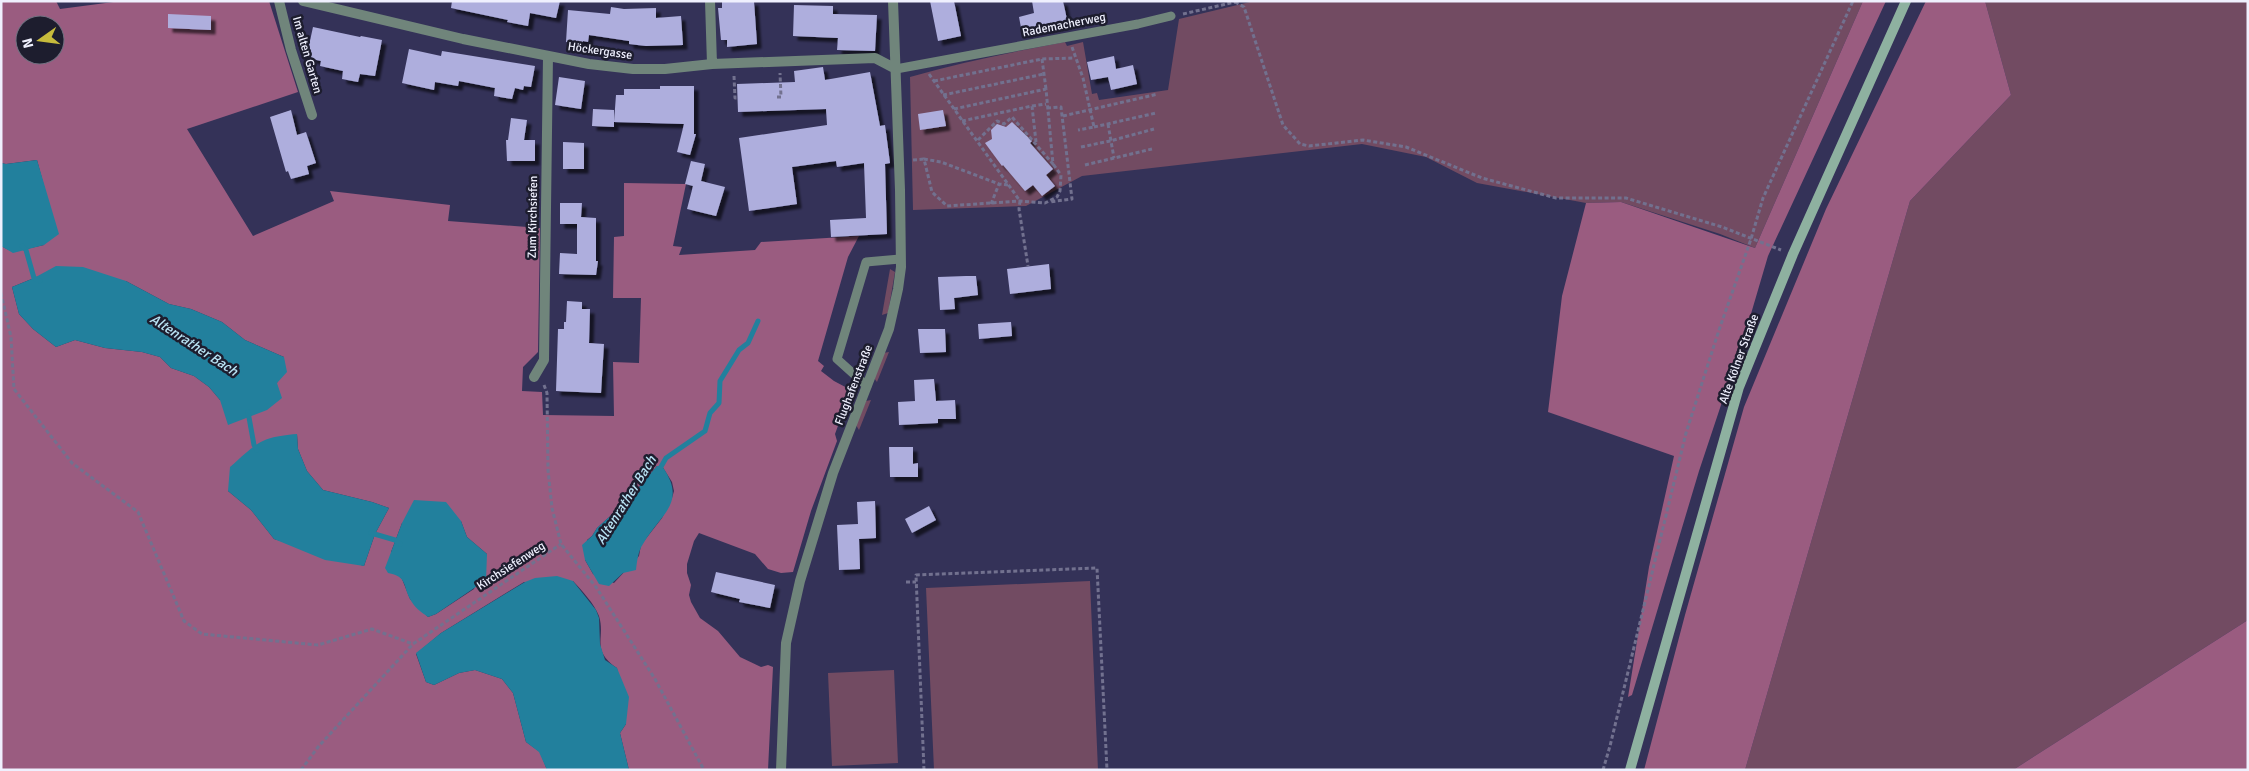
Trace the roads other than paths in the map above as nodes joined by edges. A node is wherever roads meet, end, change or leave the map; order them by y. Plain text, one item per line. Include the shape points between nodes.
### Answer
1 (279, 1) edge
2 (303, 1) edge
3 (710, 1) edge
4 (893, 1) edge
5 (1906, 1) edge
6 (1171, 16) road end
7 (548, 56) junction
8 (712, 64) junction
9 (896, 69) junction
10 (312, 115) dead end
11 (900, 259) junction
12 (534, 377) road end
13 (867, 386) junction
14 (781, 770) edge
15 (1630, 770) edge

1 - 10 street, Im alten Garten via 290,50
2 - 7 street, Höckergasse
3 - 8 street
4 - 9 street, Flughafenstraße
5 - 15 main road, Alte Kölner Straße via 1793,254 1739,387
6 - 9 lane, Rademacherweg
7 - 8 street, Höckergasse via 633,69
7 - 12 street, Zum Kirchsiefen via 544,360
8 - 9 street, Höckergasse via 875,58
9 - 11 street, Flughafenstraße
11 - 13 street, Flughafenstraße via 898,289 890,322
11 - 13 lane via 866,262 837,359
13 - 14 street, Flughafenstraße via 833,473 800,581 786,643

